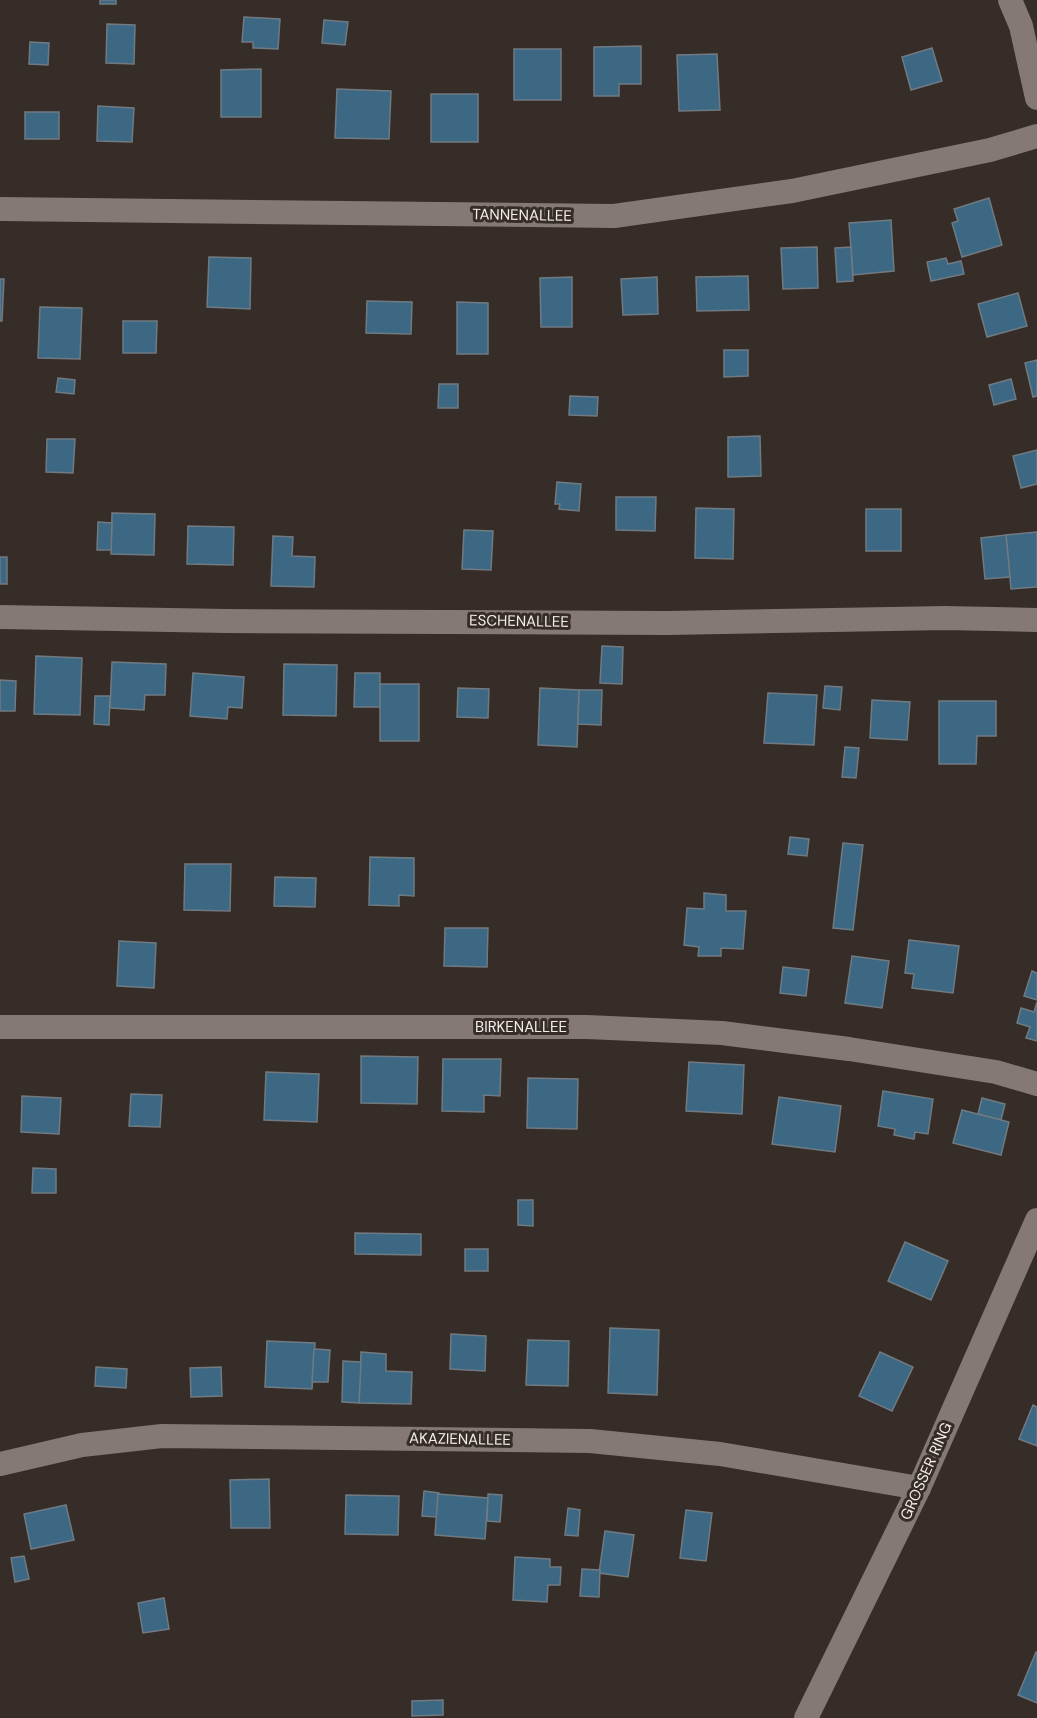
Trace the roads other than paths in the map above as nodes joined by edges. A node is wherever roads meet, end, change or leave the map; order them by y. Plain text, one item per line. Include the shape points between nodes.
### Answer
1 (1010, 0) edge
2 (1037, 98) edge
3 (1037, 136) edge
4 (0, 209) edge
5 (0, 617) edge
6 (1037, 620) edge
7 (0, 1027) edge
8 (1037, 1084) edge
9 (1037, 1221) edge
10 (0, 1464) edge
11 (919, 1488) junction
12 (806, 1718) edge

1 - 2 street via 1021,26
3 - 4 street, TANNENALLEE via 990,150 792,191 614,216
5 - 6 street, ESCHENALLEE via 668,623
7 - 8 street, BIRKENALLEE via 575,1027 722,1034 996,1072
9 - 11 street, GROSSER RING
10 - 11 street, AKAZIENALLEE via 82,1445 162,1436 590,1441 720,1454
11 - 12 street, GROSSER RING

